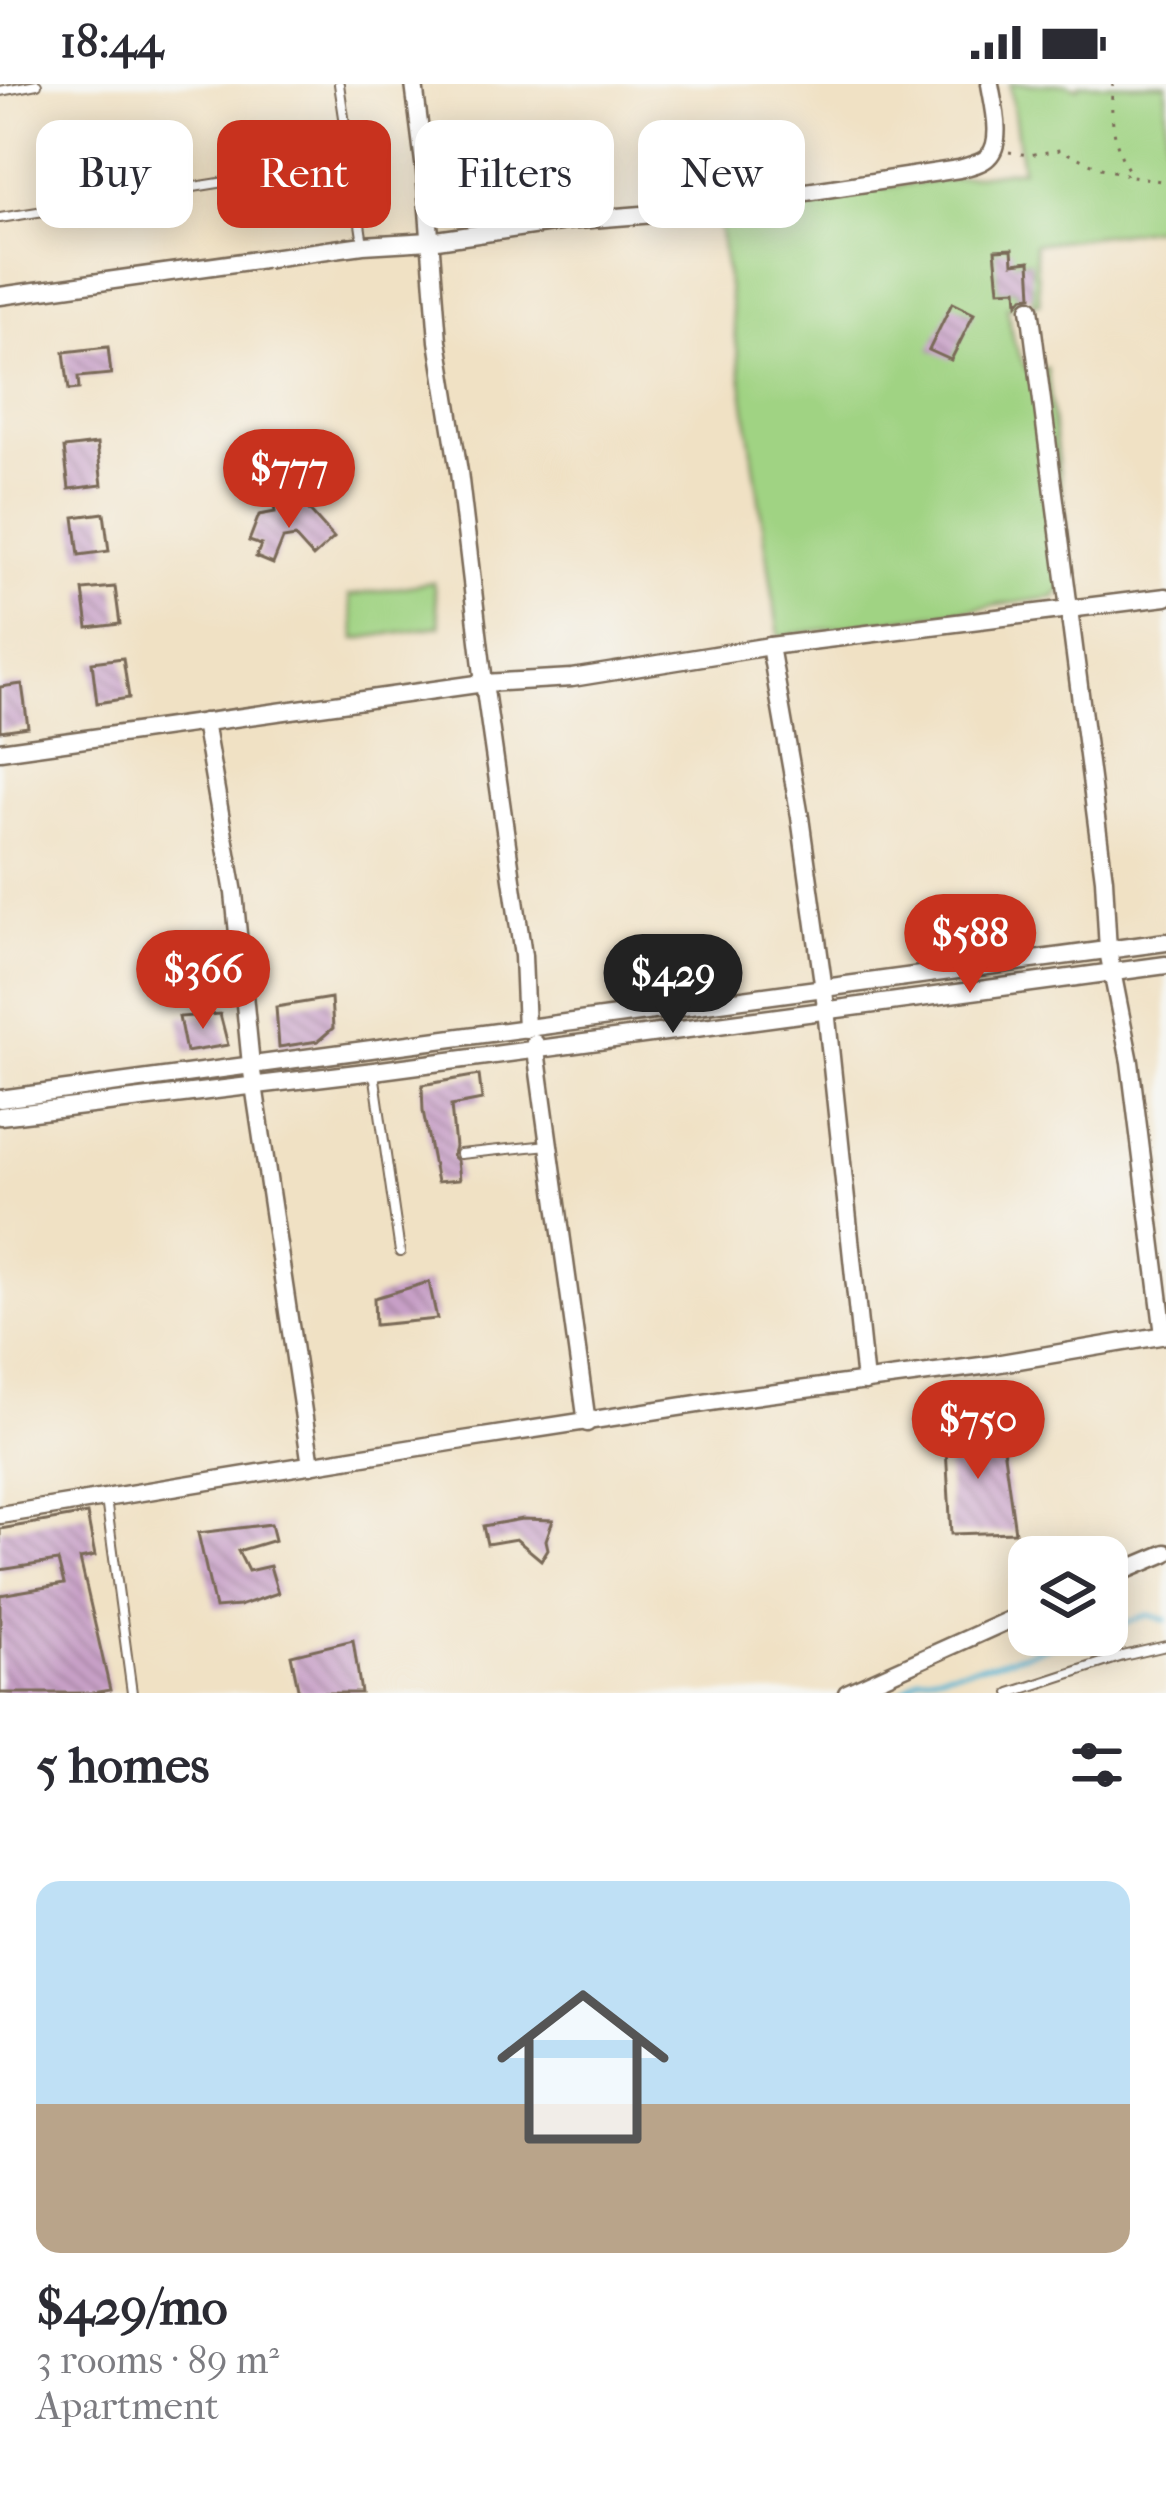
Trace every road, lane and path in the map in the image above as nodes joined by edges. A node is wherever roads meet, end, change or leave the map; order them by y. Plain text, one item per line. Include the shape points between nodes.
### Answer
1 (37, 84) edge
2 (339, 84) edge
3 (414, 84) edge
4 (990, 84) edge
5 (1113, 84) edge
6 (0, 92) edge
7 (344, 120) edge
8 (994, 149) junction
9 (1133, 176) junction
10 (1166, 182) edge
11 (217, 183) edge
12 (0, 218) edge
13 (360, 228) edge
14 (430, 242) junction
15 (363, 245) junction
16 (0, 296) edge
17 (1030, 308) dead end
18 (1166, 597) edge
19 (1068, 610) junction
20 (770, 646) junction
21 (484, 682) junction
22 (204, 722) junction
23 (0, 751) edge
24 (1166, 942) edge
25 (1108, 951) junction
26 (1166, 965) edge
27 (1112, 972) junction
28 (824, 990) junction
29 (827, 1012) junction
30 (530, 1029) junction
31 (536, 1050) junction
32 (251, 1065) junction
33 (374, 1071) junction
34 (255, 1085) junction
35 (0, 1099) edge
36 (0, 1116) edge
37 (548, 1145) junction
38 (460, 1154) dead end
39 (400, 1252) dead end
40 (1165, 1335) edge
41 (865, 1382) junction
42 (587, 1423) junction
43 (310, 1465) junction
44 (106, 1499) junction
45 (0, 1515) edge
46 (1166, 1553) edge
47 (1128, 1569) edge
48 (1008, 1620) edge
49 (1166, 1646) edge
50 (132, 1693) edge
51 (847, 1693) edge
52 (1010, 1693) edge

1 - 6 lane
2 - 7 lane
3 - 14 street
4 - 8 street
5 - 9 path via 1119,149
8 - 9 path via 1060,150
8 - 14 street via 958,169
9 - 10 path
11 - 12 lane
13 - 15 lane
14 - 15 street
14 - 21 street
15 - 16 street
17 - 19 street
18 - 19 street
19 - 20 street
19 - 25 street
20 - 21 street via 572,678
20 - 28 street
21 - 22 street
21 - 30 street
22 - 23 street
22 - 32 street via 234,893
24 - 25 street
25 - 27 street
25 - 28 street
26 - 27 street
27 - 29 street
27 - 40 street
28 - 29 street
28 - 30 street
29 - 31 street
29 - 41 street
30 - 31 street
30 - 32 street
31 - 33 street
31 - 37 street
32 - 34 street
32 - 35 street
33 - 34 street
33 - 39 lane
34 - 36 street
34 - 43 street
37 - 38 lane
37 - 42 street
40 - 41 street
41 - 42 street
42 - 43 street
43 - 44 street
44 - 45 street
44 - 50 lane
46 - 47 street
48 - 51 street
49 - 52 lane

